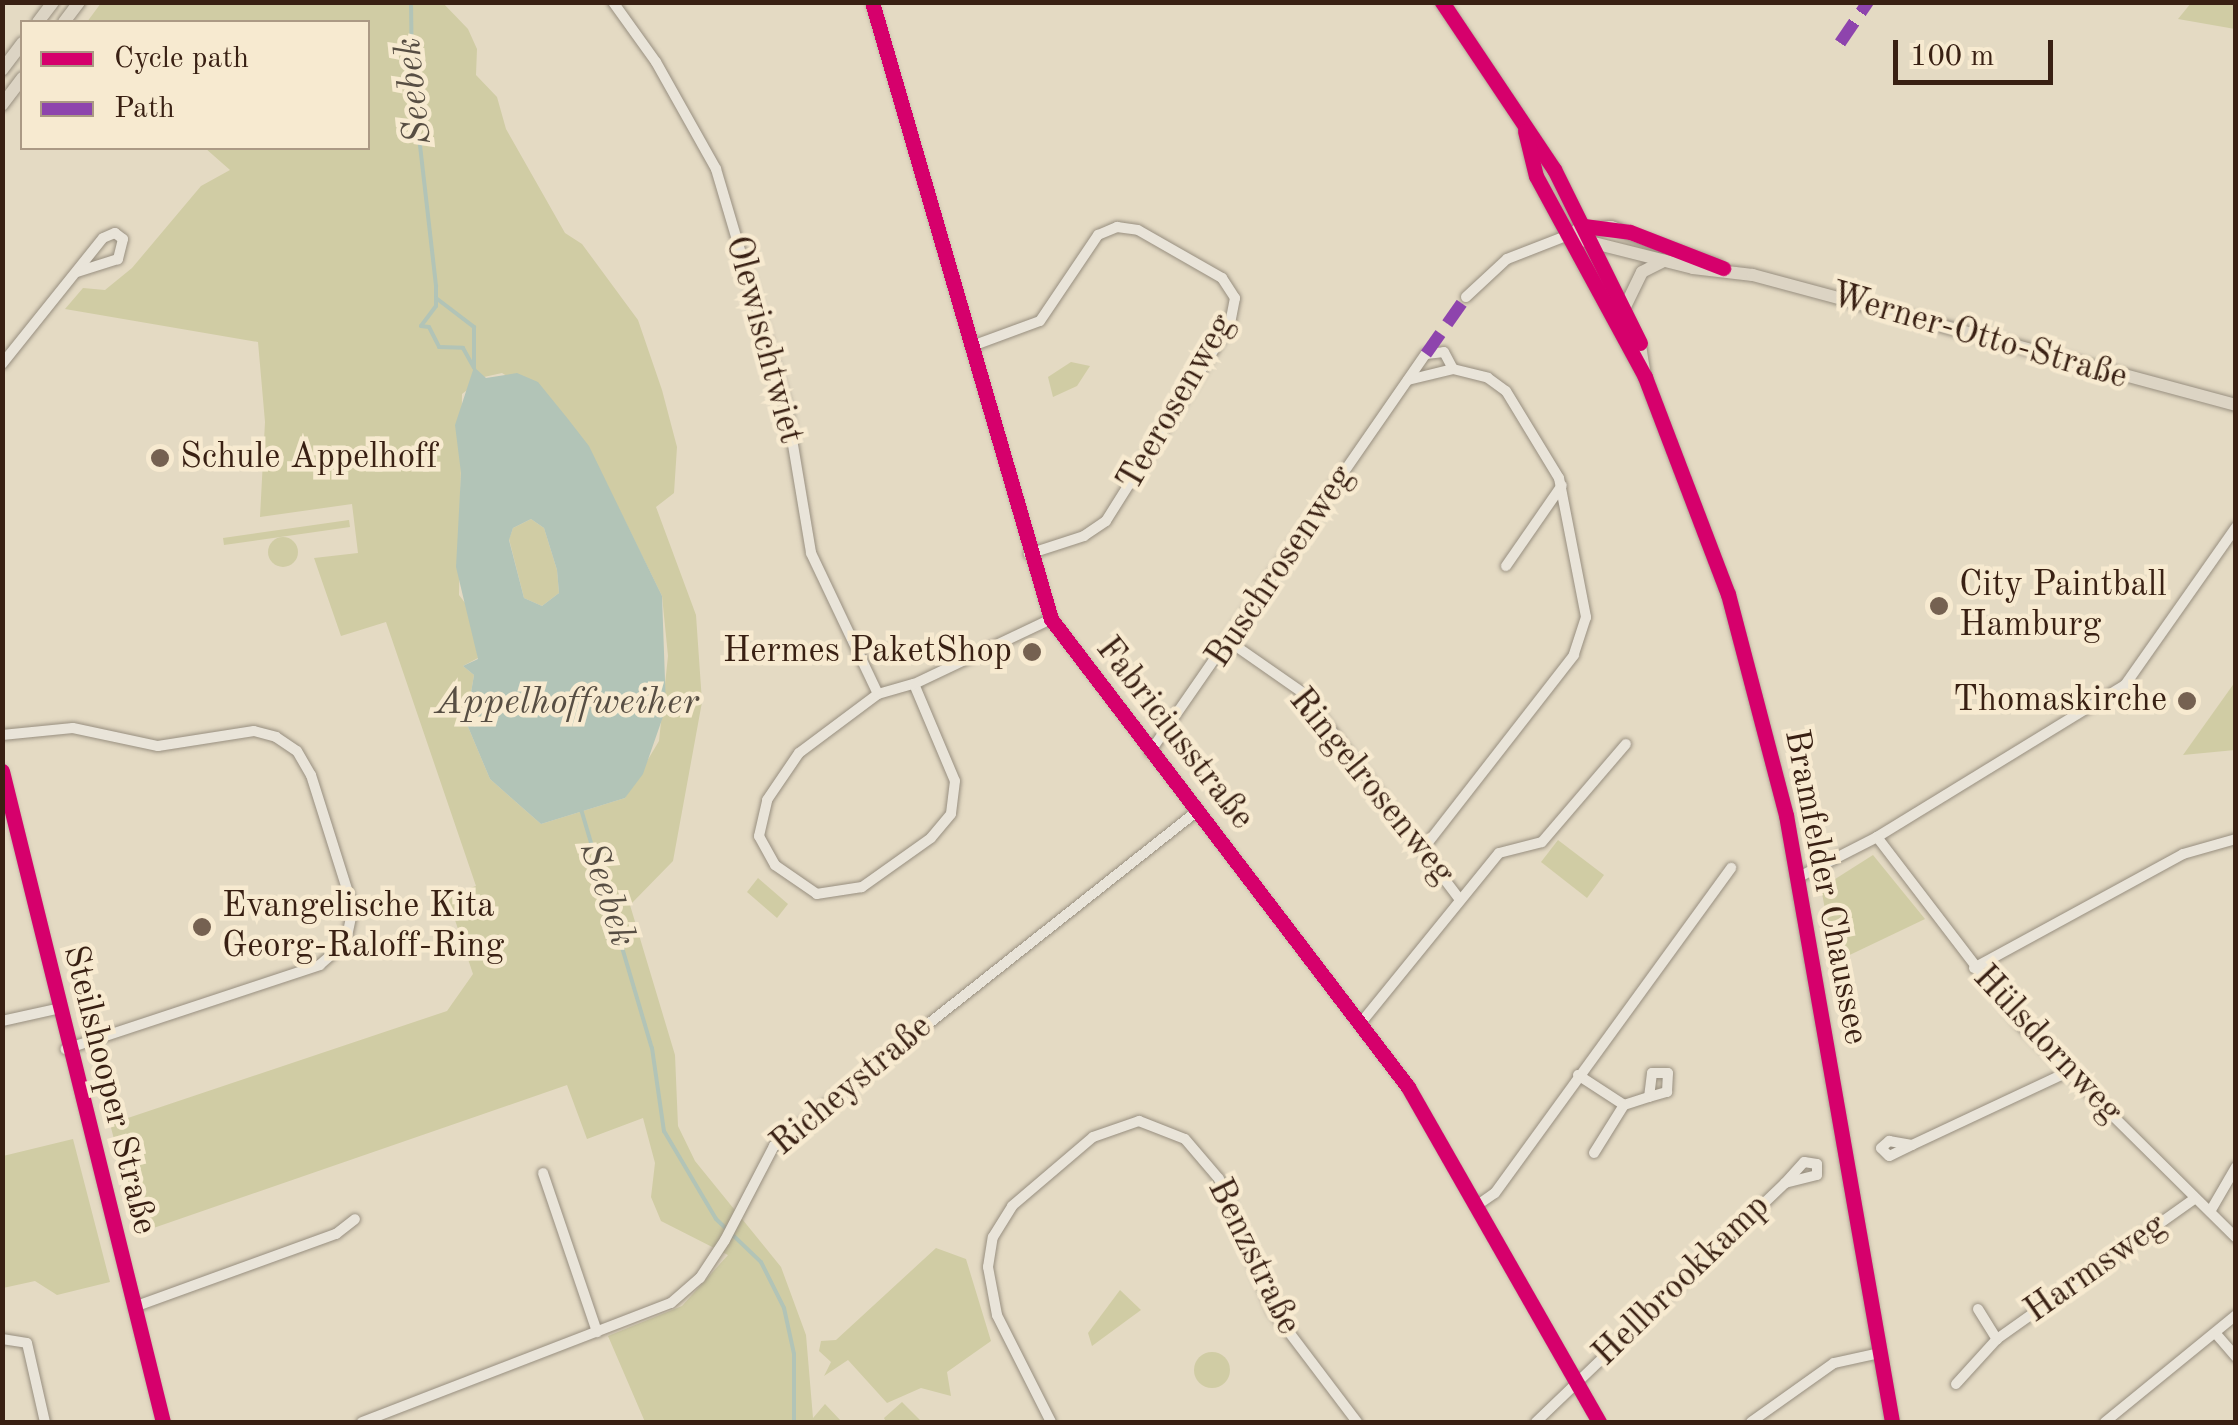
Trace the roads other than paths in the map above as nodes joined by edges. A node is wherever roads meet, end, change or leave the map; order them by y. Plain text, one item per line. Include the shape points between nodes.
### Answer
1 (613, 2) edge
2 (872, 2) edge
3 (1442, 2) edge
4 (20, 46) edge
5 (2, 70) edge
6 (20, 81) edge
7 (2, 105) edge
8 (1525, 131) junction
9 (1584, 226) junction
10 (1566, 236) junction
11 (1593, 244) junction
12 (1665, 261) junction
13 (1723, 268) junction
14 (76, 272) junction
15 (1466, 297) dead end
16 (1624, 309) junction
17 (972, 346) junction
18 (2, 364) edge
19 (1454, 369) junction
20 (1645, 376) junction
21 (1408, 380) junction
22 (2236, 405) edge
23 (1562, 485) junction
24 (2236, 527) edge
25 (1029, 554) junction
26 (1506, 566) dead end
27 (1050, 618) junction
28 (1230, 642) junction
29 (914, 684) junction
30 (878, 694) junction
31 (2, 735) edge
32 (1626, 744) dead end
33 (1150, 752) junction
34 (2, 771) edge
35 (1196, 812) junction
36 (1877, 837) junction
37 (2236, 840) edge
38 (1424, 848) junction
39 (1731, 868) dead end
40 (1797, 878) junction
41 (1460, 900) junction
42 (1974, 968) junction
43 (56, 1009) junction
44 (2, 1021) edge
45 (1360, 1024) junction
46 (66, 1049) junction
47 (2068, 1072) junction
48 (1578, 1075) junction
49 (1649, 1098) dead end
50 (1624, 1105) junction
51 (1912, 1146) dead end
52 (1594, 1153) dead end
53 (2236, 1167) edge
54 (543, 1173) dead end
55 (1785, 1183) dead end
56 (2194, 1199) junction
57 (1479, 1204) junction
58 (2211, 1210) junction
59 (355, 1218) dead end
60 (2236, 1238) edge
61 (134, 1308) junction
62 (1978, 1309) dead end
63 (2236, 1315) edge
64 (596, 1332) junction
65 (2217, 1336) junction
66 (2, 1339) edge
67 (1998, 1339) junction
68 (1880, 1352) junction
69 (2236, 1357) edge
70 (1577, 1381) junction
71 (1956, 1384) dead end
72 (45, 1422) edge
73 (163, 1422) edge
74 (362, 1422) edge
75 (1051, 1422) edge
76 (1358, 1422) edge
77 (1536, 1422) edge
78 (1600, 1422) edge
79 (1751, 1422) edge
80 (1892, 1422) edge
81 (2105, 1422) edge

1 - 30 street, Olewischtwiet via 716,168 787,409 811,552
2 - 17 street, Fabriciusstraße
3 - 8 main road, Bramfelder Chaussee
4 - 5 main road
6 - 7 main road
8 - 9 main road, Bramfelder Chaussee
8 - 10 main road, Bramfelder Chaussee via 1536,176
9 - 10 main road
9 - 11 main road, Bramfelder Chaussee
9 - 13 main road, Werner-Otto-Straße via 1630,232
10 - 11 main road, Werner-Otto-Straße
10 - 15 street via 1507,259
10 - 20 main road, Bramfelder Chaussee
11 - 12 main road, Werner-Otto-Straße
11 - 16 main road, Bramfelder Chaussee
12 - 13 main road, Werner-Otto-Straße
12 - 16 main road via 1642,272
13 - 22 main road, Werner-Otto-Straße
14 - 14 street via 106,234 123,238 118,259
14 - 18 street
16 - 20 main road, Bramfelder Chaussee
17 - 25 street, Fabriciusstraße
17 - 25 street, Teerosenweg via 1040,321 1098,235 1117,227 1138,230 1222,278 1235,298 1230,324 1106,521 1084,536
19 - 21 street
19 - 21 street, Buschrosenweg via 1448,355 1434,350
19 - 23 street, Buschrosenweg via 1506,391
20 - 40 main road, Bramfelder Chaussee via 1728,594 1778,777
21 - 28 street, Buschrosenweg
23 - 26 street
23 - 38 street, Buschrosenweg via 1586,600 1574,655
24 - 36 street via 2125,685
25 - 27 street, Fabriciusstraße
27 - 29 street
27 - 33 street, Fabriciusstraße
28 - 33 street, Buschrosenweg
28 - 38 street, Ringelrosenweg via 1303,693
29 - 30 street
29 - 30 street via 955,781 953,808 931,838 866,884 826,897 767,857 759,836 762,812 799,753
31 - 46 street via 73,728 158,746 254,731 276,737 297,751 311,775 353,908 346,942 320,965
32 - 41 street via 1542,842 1506,848
33 - 35 street, Fabriciusstraße
34 - 43 street, Steilshooper Straße
35 - 45 street, Fabriciusstraße
35 - 64 street, Richeystraße via 774,1146 700,1278 671,1304
36 - 40 street
36 - 42 street, Hülsdornweg
37 - 42 street via 2182,854
38 - 41 street, Ringelrosenweg
39 - 48 street
40 - 68 main road, Bramfelder Chaussee
41 - 45 street
42 - 47 street, Hülsdornweg
43 - 44 street
43 - 46 street, Steilshooper Straße
45 - 57 street, Fabriciusstraße via 1414,1096
46 - 61 street, Steilshooper Straße
47 - 51 street
47 - 56 street, Hülsdornweg
48 - 50 street
48 - 57 street via 1495,1193
49 - 50 street
50 - 52 street
53 - 58 street
54 - 64 street
55 - 70 street, Hellbrookkamp
56 - 58 street, Hülsdornweg
56 - 67 street, Harmsweg
57 - 70 street, Fabriciusstraße
58 - 60 street, Hülsdornweg
59 - 61 street via 336,1234
61 - 73 street, Steilshooper Straße
62 - 67 street, Harmsweg
63 - 65 street
64 - 74 street, Richeystraße
65 - 69 street
65 - 81 street
66 - 72 street via 21,1338 30,1348
67 - 71 street, Harmsweg
68 - 79 street via 1834,1363
68 - 80 main road, Bramfelder Chaussee
70 - 77 street, Hellbrookkamp
70 - 78 street, Fabriciusstraße
75 - 76 street, Benzstraße via 1006,1340 991,1291 990,1252 999,1224 1012,1206 1112,1126 1149,1122 1185,1139 1219,1180 1274,1311

